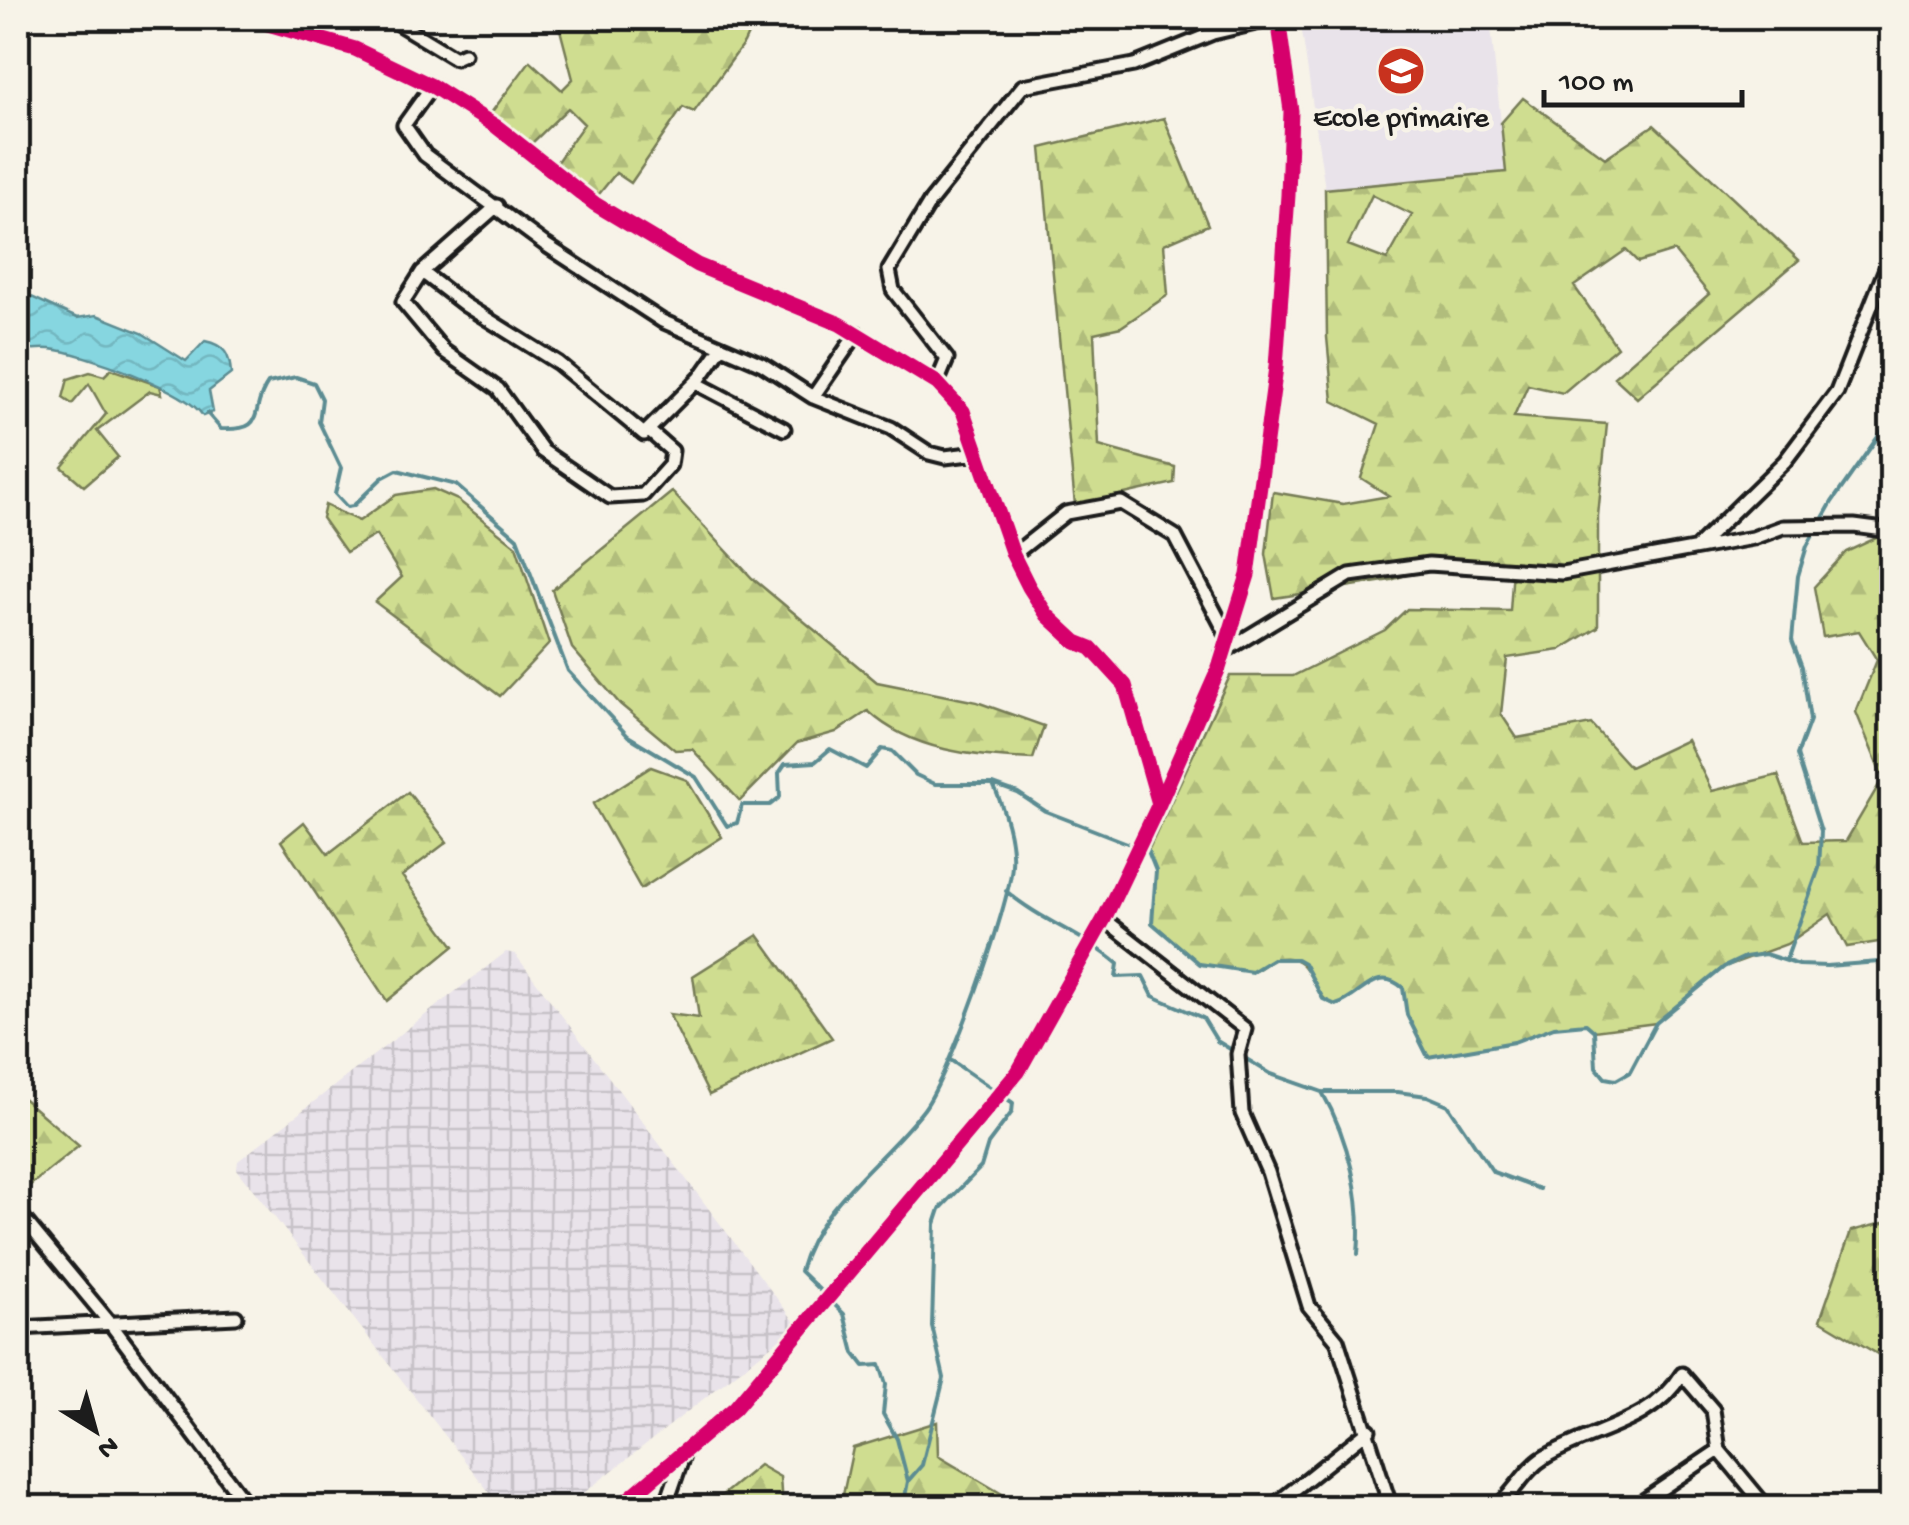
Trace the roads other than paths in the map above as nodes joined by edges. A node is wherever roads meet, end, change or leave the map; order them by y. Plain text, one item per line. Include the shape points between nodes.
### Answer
1 (247, 18) edge
2 (389, 18) edge
3 (1277, 18) edge
4 (464, 54) dead end
5 (432, 86) junction
6 (497, 206) junction
7 (1892, 252) edge
8 (422, 272) junction
9 (857, 333) junction
10 (721, 348) junction
11 (696, 383) junction
12 (937, 383) junction
13 (813, 397) junction
14 (784, 428) dead end
15 (649, 431) junction
16 (978, 453) junction
17 (1892, 532) edge
18 (1697, 547) junction
19 (1013, 555) junction
20 (1228, 637) junction
21 (1223, 652) junction
22 (1160, 804) junction
23 (1104, 919) junction
24 (18, 1212) edge
25 (236, 1317) dead end
26 (110, 1323) junction
27 (18, 1328) edge
28 (1370, 1430) junction
29 (1720, 1450) junction
30 (683, 1456) junction
31 (249, 1508) edge
32 (618, 1508) edge
33 (664, 1508) edge
34 (1270, 1508) edge
35 (1391, 1508) edge
36 (1496, 1508) edge
37 (1634, 1508) edge
38 (1767, 1508) edge

1 - 5 street via 356,49
2 - 4 street via 455,58
3 - 12 street via 1214,33 1134,65 1024,86 930,202 889,270 893,290 947,359
3 - 20 street via 1291,112 1276,367 1248,574
5 - 6 street via 404,125 426,156
5 - 9 street via 595,204 697,265
6 - 8 street
6 - 10 street via 600,283
7 - 18 street via 1836,392 1784,460
8 - 15 street via 558,362 640,432
8 - 15 street via 403,302 444,352 498,389 543,451 610,497 643,495 674,457
9 - 12 street
9 - 13 street
10 - 11 street
10 - 13 street via 762,364
11 - 14 street
11 - 15 street
12 - 16 street via 962,411
13 - 16 street via 891,428 929,452
16 - 19 street
17 - 18 street via 1783,528
18 - 21 street via 1562,573 1429,564 1350,576
19 - 20 street via 1066,514 1122,503 1174,536
19 - 22 street via 1047,615 1101,656 1125,685
20 - 21 street
21 - 22 street
22 - 23 street
23 - 28 street via 1245,1029 1238,1054 1242,1114 1268,1172 1304,1294 1337,1340
23 - 30 street via 1018,1072 734,1408
24 - 26 street
25 - 26 street
26 - 27 street
26 - 31 street
28 - 34 street
28 - 35 street
29 - 36 street via 1713,1410 1682,1374 1671,1393 1638,1416 1546,1457
29 - 37 street
29 - 38 street
30 - 32 street
30 - 33 street

